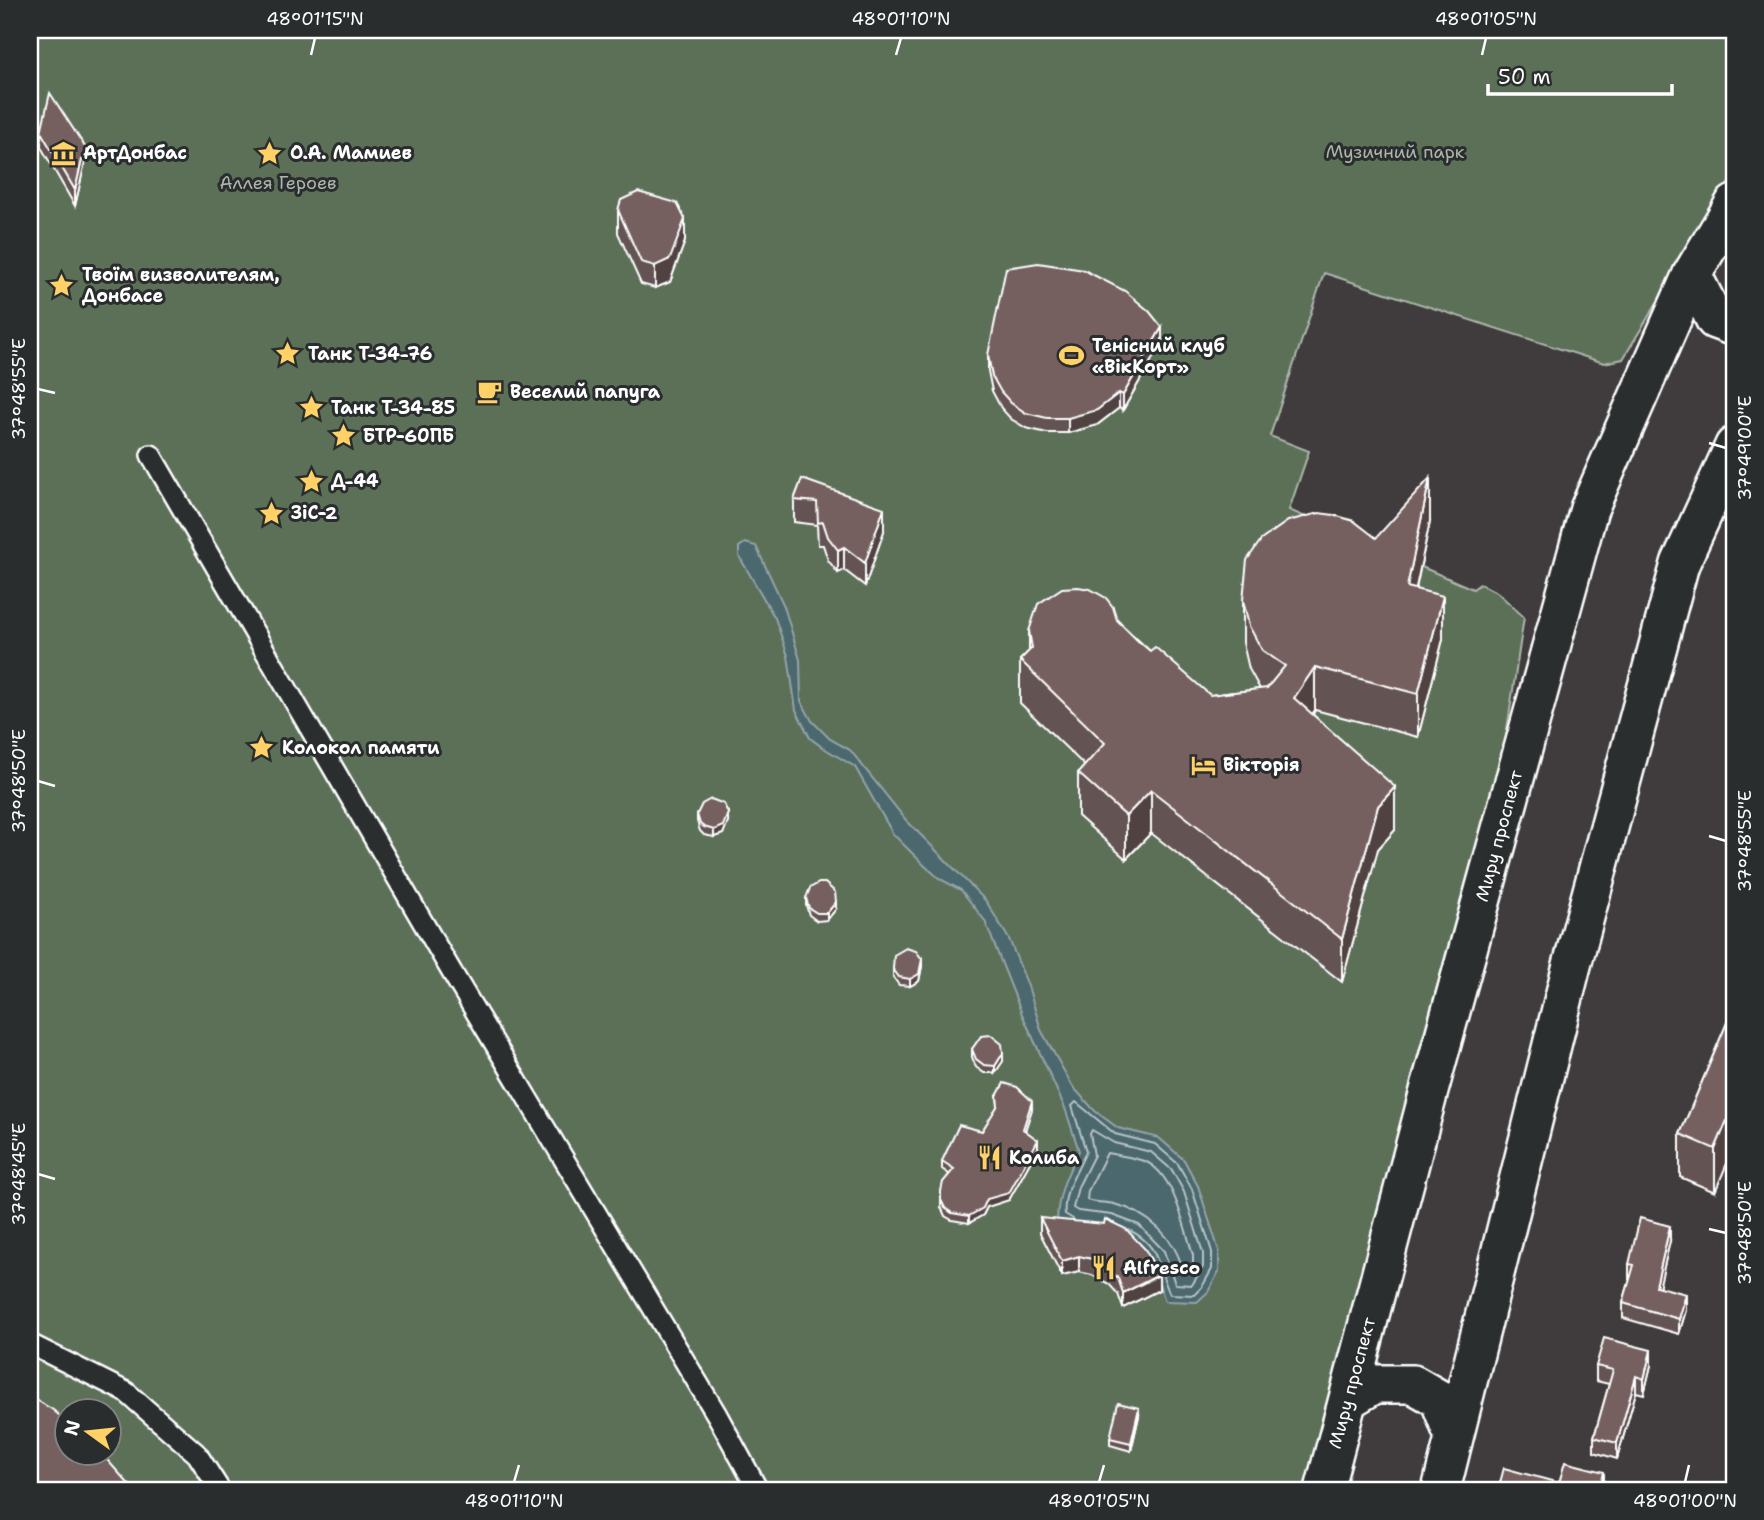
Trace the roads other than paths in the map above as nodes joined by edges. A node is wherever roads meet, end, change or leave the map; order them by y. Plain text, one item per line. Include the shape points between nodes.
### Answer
1 (1734, 204) edge
2 (1692, 274) junction
3 (1734, 327) edge
4 (1734, 446) edge
5 (152, 455) dead end
6 (30, 1344) edge
7 (1348, 1399) junction
8 (1454, 1437) junction
9 (220, 1490) edge
10 (758, 1490) edge
11 (1324, 1490) edge
12 (1441, 1490) edge

1 - 2 main road, Миру проспект
2 - 3 main road via 1715,320
2 - 7 main road, Миру проспект via 1589,509
4 - 8 main road via 1679,564 1571,969
5 - 10 street
6 - 9 street via 126,1392 197,1454
7 - 8 main road via 1375,1384 1413,1384 1439,1399
7 - 11 main road, Миру проспект
8 - 12 main road

